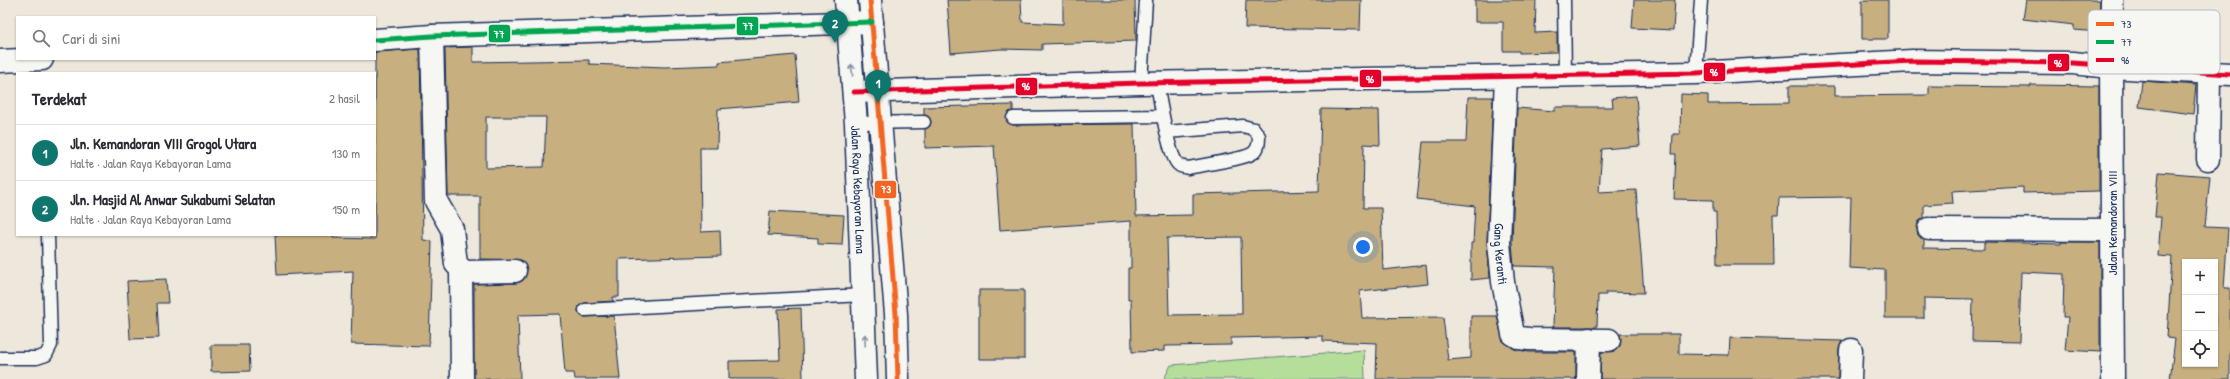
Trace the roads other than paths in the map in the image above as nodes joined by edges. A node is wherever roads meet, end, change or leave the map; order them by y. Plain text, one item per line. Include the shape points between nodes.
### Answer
1 (846, 0) edge
2 (870, 0) edge
3 (1146, 0) edge
4 (1564, 0) edge
5 (1701, 0) edge
6 (2112, 0) edge
7 (2112, 10) edge
8 (872, 22) junction
9 (849, 25) junction
10 (432, 36) junction
11 (376, 40) edge
12 (0, 61) edge
13 (29, 64) edge
14 (2088, 65) edge
15 (1696, 73) junction
16 (2111, 74) edge
17 (2220, 74) edge
18 (1565, 75) junction
19 (1506, 76) junction
20 (1149, 84) junction
21 (877, 91) junction
22 (854, 92) junction
23 (1163, 116) junction
24 (1013, 118) dead end
25 (880, 122) junction
26 (924, 122) dead end
27 (856, 123) junction
28 (1166, 132) junction
29 (2208, 159) dead end
30 (1929, 229) dead end
31 (2111, 230) junction
32 (48, 236) edge
33 (461, 271) junction
34 (515, 271) dead end
35 (864, 306) junction
36 (585, 310) dead end
37 (896, 314) junction
38 (1851, 350) dead end
39 (0, 358) edge
40 (462, 379) edge
41 (866, 379) edge
42 (898, 379) edge
43 (1588, 379) edge
44 (1850, 379) edge
45 (2113, 379) edge

1 - 9 street, Jalan Raya Kebayoran Lama
2 - 8 street, Jalan Raya Kebayoran Lama
3 - 20 lane
4 - 18 lane
5 - 15 lane
6 - 7 street, Jalan Kemandoran VIII
8 - 9 street
8 - 21 street, Jalan Raya Kebayoran Lama
9 - 10 street
22 -> 9 street, Jalan Raya Kebayoran Lama
10 - 11 street
10 - 33 street via 436,201 452,229 456,264
12 - 13 street
14 - 15 street via 2027,61 1912,61
15 - 18 street
16 - 31 street, Jalan Kemandoran VIII
17 - 29 street
18 - 19 street
19 - 20 street
19 - 43 street, Gang Keranti via 1499,243 1513,334 1529,339 1599,339
20 - 21 street
20 - 23 lane
21 - 22 street
21 - 25 street, Jalan Raya Kebayoran Lama
22 - 27 street, Jalan Raya Kebayoran Lama
23 - 24 lane
23 - 28 lane
25 - 26 lane
25 - 27 lane
25 - 37 street, Jalan Raya Kebayoran Lama
27 - 35 street, Jalan Raya Kebayoran Lama
28 - 28 lane via 1176,163 1188,168 1253,154 1258,146 1259,136 1254,129 1243,126
30 - 31 street
31 - 45 street, Jalan Kemandoran VIII
32 - 39 lane via 51,345 46,355 37,358
33 - 34 street
33 - 40 street
35 - 36 lane
35 - 37 street
41 -> 35 street, Jalan Raya Kebayoran Lama
37 - 42 street, Jalan Raya Kebayoran Lama
38 - 44 street

